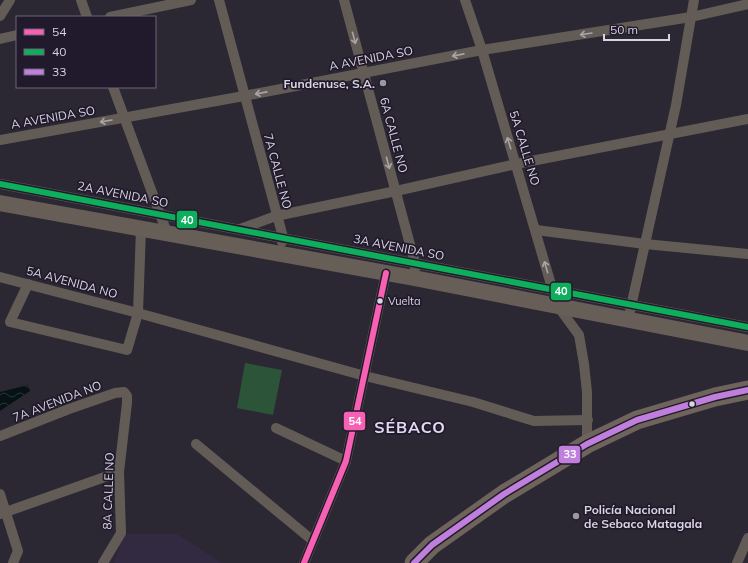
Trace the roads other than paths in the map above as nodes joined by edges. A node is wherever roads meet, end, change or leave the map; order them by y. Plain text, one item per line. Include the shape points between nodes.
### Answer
1 (10, 0) edge
2 (81, 0) edge
3 (191, 0) edge
4 (219, 0) edge
5 (344, 0) edge
6 (465, 0) edge
7 (694, 0) edge
8 (748, 4) edge
9 (0, 16) edge
10 (87, 16) edge
11 (115, 16) edge
12 (691, 17) junction
13 (16, 35) edge
14 (0, 39) edge
15 (482, 50) junction
16 (364, 73) junction
17 (113, 88) edge
18 (244, 96) junction
19 (124, 118) junction
20 (748, 119) edge
21 (669, 135) junction
22 (0, 140) edge
23 (516, 164) junction
24 (0, 184) edge
25 (396, 191) junction
26 (0, 203) edge
27 (160, 214) junction
28 (276, 216) junction
29 (141, 229) junction
30 (240, 229) junction
31 (536, 230) junction
32 (167, 233) junction
33 (282, 237) junction
34 (645, 244) junction
35 (281, 254) junction
36 (748, 254) edge
37 (414, 271) junction
38 (386, 273) junction
39 (0, 277) edge
40 (28, 284) junction
41 (552, 290) junction
42 (557, 305) junction
43 (630, 312) junction
44 (138, 313) junction
45 (748, 327) edge
46 (748, 343) edge
47 (365, 376) junction
48 (748, 390) edge
49 (124, 392) joint
50 (588, 420) junction
51 (276, 428) dead end
52 (0, 436) edge
53 (196, 444) dead end
54 (587, 444) junction
55 (346, 461) junction
56 (119, 472) junction
57 (0, 494) edge
58 (3, 513) edge
59 (748, 538) edge
60 (312, 540) junction
61 (416, 562) edge
62 (13, 563) edge
63 (103, 563) edge
64 (304, 563) edge
65 (737, 563) edge

1 - 9 street
2 - 10 street
3 - 11 street
4 - 18 street, 7A CALLE NO
5 -> 16 street, 6A CALLE NO
6 - 15 street, 5A CALLE NO
7 - 12 street
8 - 12 street, A AVENIDA SO
12 -> 15 street, A AVENIDA SO
12 - 21 street
13 - 14 street
15 -> 16 street, A AVENIDA SO
23 -> 15 street, 5A CALLE NO
16 -> 18 street, A AVENIDA SO
16 -> 25 street, 6A CALLE NO
17 - 19 street
18 - 19 street, A AVENIDA SO
18 - 28 street, 7A CALLE NO
19 -> 22 street, A AVENIDA SO
19 - 27 street
20 - 21 street
21 - 23 street
21 - 34 street
23 - 25 street
23 - 31 street, 5A CALLE NO
24 - 27 street, 2A AVENIDA SO
25 - 28 street
25 - 37 street, 6A CALLE NO
26 - 29 main road
27 - 30 street, 2A AVENIDA SO
27 - 32 street
28 - 30 street
28 - 33 street, 7A CALLE NO
29 - 32 main road
29 - 44 street
30 - 33 street, 3A AVENIDA SO
31 - 34 street
41 -> 31 street, 5A CALLE NO
32 - 35 main road
33 - 35 street, 7A CALLE NO
33 - 37 street, 3A AVENIDA SO
34 - 36 street
34 - 43 street
35 - 38 main road
37 - 38 main road
37 - 41 street, 3A AVENIDA SO
37 - 42 main road
38 - 47 street
39 - 40 street, 5A AVENIDA NO
40 - 44 street, 5A AVENIDA NO
40 - 44 street via 10,322 127,350
41 - 42 street, 5A CALLE NO
41 - 43 street, 3A AVENIDA SO
42 - 43 main road
42 - 50 street, 5A CALLE NO via 579,335
43 - 45 street, 3A AVENIDA SO
43 - 46 main road
44 - 47 street, 5A AVENIDA NO
47 - 50 street, 5A AVENIDA NO via 473,402 534,421
47 - 55 street
48 - 54 highway via 637,420
49 - 52 street, 7A AVENIDA NO via 69,409
49 - 56 street, 8A CALLE NO via 127,403
50 - 54 street, 5A CALLE NO
51 - 55 street
53 - 60 street
54 - 61 highway via 504,494 432,546
55 - 60 street
56 - 58 street
56 - 63 street, 8A CALLE NO via 121,533
57 - 58 street
58 - 62 street via 18,551
59 - 65 street
60 - 64 street

